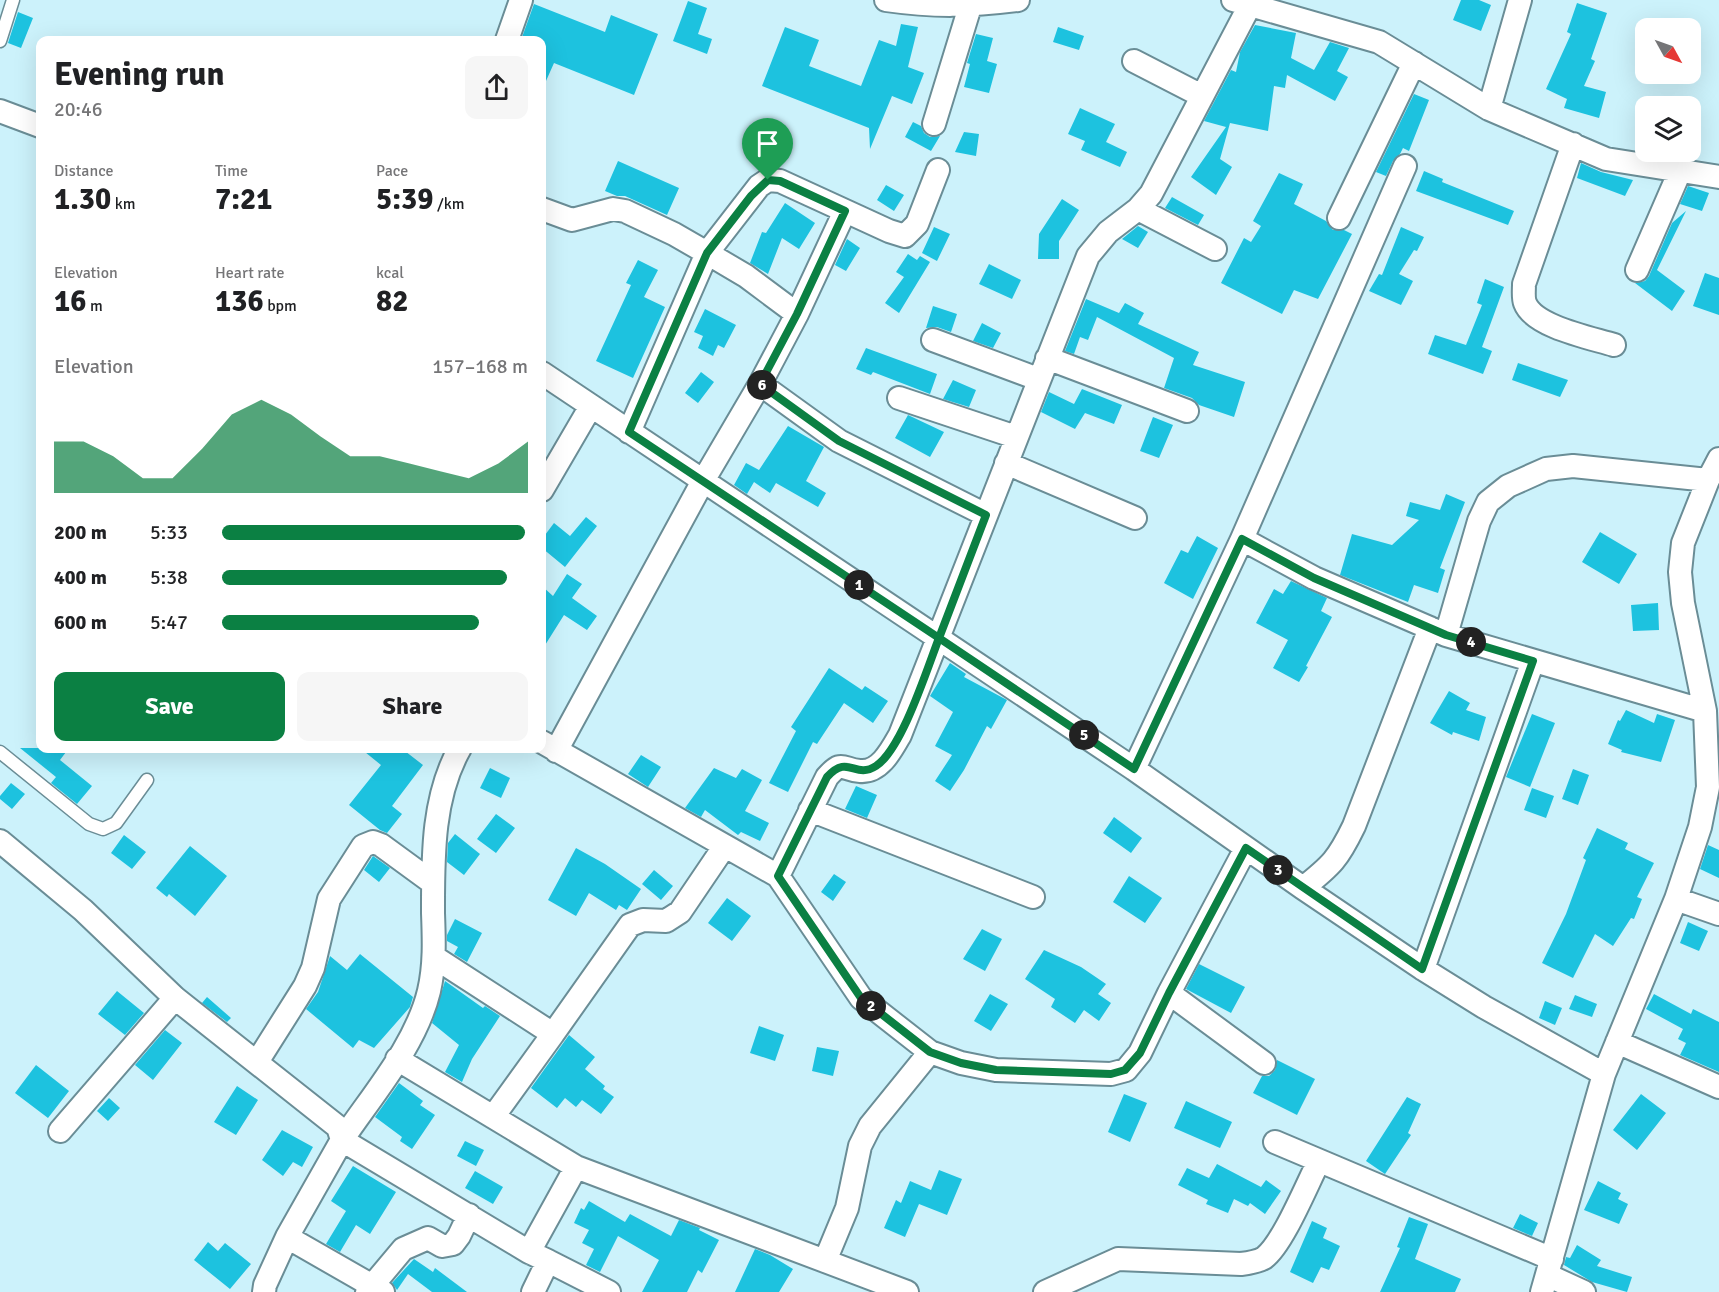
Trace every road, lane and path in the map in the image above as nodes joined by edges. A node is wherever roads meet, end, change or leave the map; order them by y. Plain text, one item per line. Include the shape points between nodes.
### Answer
1 (13, 0) edge
2 (521, 0) edge
3 (886, 0) edge
4 (1018, 0) edge
5 (1520, 0) edge
6 (1241, 2) edge
7 (972, 3) edge
8 (508, 36) edge
9 (0, 41) edge
10 (1134, 61) dead end
11 (1414, 63) junction
12 (1202, 96) junction
13 (1489, 109) junction
14 (0, 111) edge
15 (36, 124) edge
16 (934, 124) dead end
17 (1573, 144) junction
18 (1405, 166) dead end
19 (938, 170) dead end
20 (1680, 171) junction
21 (1719, 177) edge
22 (1138, 209) junction
23 (546, 210) edge
24 (845, 211) junction
25 (1339, 218) dead end
26 (1215, 249) dead end
27 (707, 253) junction
28 (1637, 270) dead end
29 (797, 314) junction
30 (933, 340) dead end
31 (1614, 345) dead end
32 (1047, 358) junction
33 (546, 376) edge
34 (1038, 379) junction
35 (760, 384) junction
36 (899, 398) dead end
37 (591, 406) junction
38 (1187, 411) dead end
39 (629, 432) junction
40 (1016, 437) junction
41 (1719, 459) edge
42 (1006, 463) junction
43 (1708, 480) junction
44 (704, 481) junction
45 (546, 483) edge
46 (986, 515) junction
47 (1135, 518) dead end
48 (1242, 539) junction
49 (1438, 631) junction
50 (939, 638) junction
51 (1533, 661) junction
52 (1705, 711) junction
53 (549, 746) edge
54 (0, 752) edge
55 (457, 753) edge
56 (1134, 769) junction
57 (147, 780) dead end
58 (1714, 788) edge
59 (810, 810) junction
60 (0, 841) edge
61 (724, 847) junction
62 (1246, 848) junction
63 (778, 876) junction
64 (433, 883) junction
65 (1303, 888) junction
66 (1033, 897) dead end
67 (1676, 899) junction
68 (1719, 914) edge
69 (434, 957) junction
70 (1422, 969) junction
71 (1169, 993) junction
72 (175, 998) junction
73 (553, 1034) junction
74 (1617, 1041) junction
75 (930, 1052) junction
76 (397, 1059) junction
77 (257, 1062) junction
78 (1264, 1063) dead end
79 (1604, 1074) junction
80 (1719, 1087) edge
81 (493, 1117) junction
82 (60, 1131) dead end
83 (342, 1140) junction
84 (1275, 1142) dead end
85 (1319, 1161) junction
86 (576, 1167) junction
87 (469, 1215) junction
88 (287, 1237) junction
89 (539, 1256) junction
90 (825, 1261) junction
91 (1547, 1276) edge
92 (374, 1290) edge
93 (264, 1292) edge
94 (533, 1292) edge
95 (609, 1292) edge
96 (907, 1292) edge
97 (1045, 1292) edge
98 (1584, 1292) edge

1 - 9 lane
2 - 8 street
3 - 7 street via 929,6
4 - 7 street
5 - 13 street
6 - 11 street via 1379,42
6 - 12 street
7 - 16 street
10 - 12 street
11 - 13 street
11 - 25 street
12 - 22 street via 1151,194
13 - 17 street
14 - 15 street
17 - 20 street via 1606,159
17 - 31 street via 1524,284 1525,304 1537,318 1555,327
18 - 48 street
19 - 24 street via 917,224 905,236
20 - 21 street
20 - 28 street
22 - 26 street
22 - 32 street via 1108,232 1088,256
23 - 27 street via 577,220 618,209
24 - 27 street via 780,181 768,180
24 - 29 street
27 - 29 street
27 - 39 street
29 - 35 street
30 - 34 street
32 - 34 street
32 - 38 street
33 - 37 street
34 - 40 street
35 - 44 street
35 - 46 street via 839,441
36 - 40 street
37 - 39 street
37 - 45 street
39 - 44 street
40 - 42 street
41 - 43 street
42 - 46 street
42 - 47 street
43 - 49 street via 1572,466 1546,469 1508,486 1488,502
43 - 52 street via 1683,543 1680,572
44 - 50 street
44 - 53 street
46 - 50 street
48 - 49 street via 1314,578
48 - 56 street
49 - 51 street
49 - 65 street via 1342,850 1332,866
50 - 56 street
50 - 59 street via 900,735 886,758 875,767 860,771 845,765 836,767
51 - 52 street
51 - 70 street
52 - 58 street
53 - 61 street
54 - 57 lane via 89,824 103,829 116,823
55 - 64 street via 442,792
56 - 62 street
58 - 67 street
59 - 63 street
59 - 66 street
60 - 72 street via 83,910
61 - 63 street
61 - 73 street via 680,912 666,921 643,920 630,925
62 - 65 street
62 - 71 street
63 - 75 street via 861,998
64 - 69 street
64 - 77 street via 381,845 373,842 363,846 329,899 305,987
65 - 70 street
67 - 68 street
67 - 74 street
69 - 73 street
69 - 76 street via 421,1017
70 - 79 street
71 - 75 street via 1140,1053 1125,1070 1111,1074 996,1070
71 - 78 street
72 - 77 street
72 - 82 street
73 - 81 street
74 - 79 street
74 - 80 street
75 - 90 street via 870,1126 860,1146 847,1208
76 - 81 street
76 - 83 street
77 - 83 street via 325,1115 338,1127
79 - 91 street
81 - 86 street
83 - 87 street
83 - 88 street
84 - 85 street
85 - 91 street
85 - 97 street via 1276,1245 1255,1262 1118,1258
86 - 89 street
86 - 90 street
87 - 89 street
87 - 92 street via 453,1244 442,1246 428,1238 402,1249
88 - 92 street
88 - 93 street
89 - 94 street
89 - 95 street
90 - 96 street
91 - 98 street

